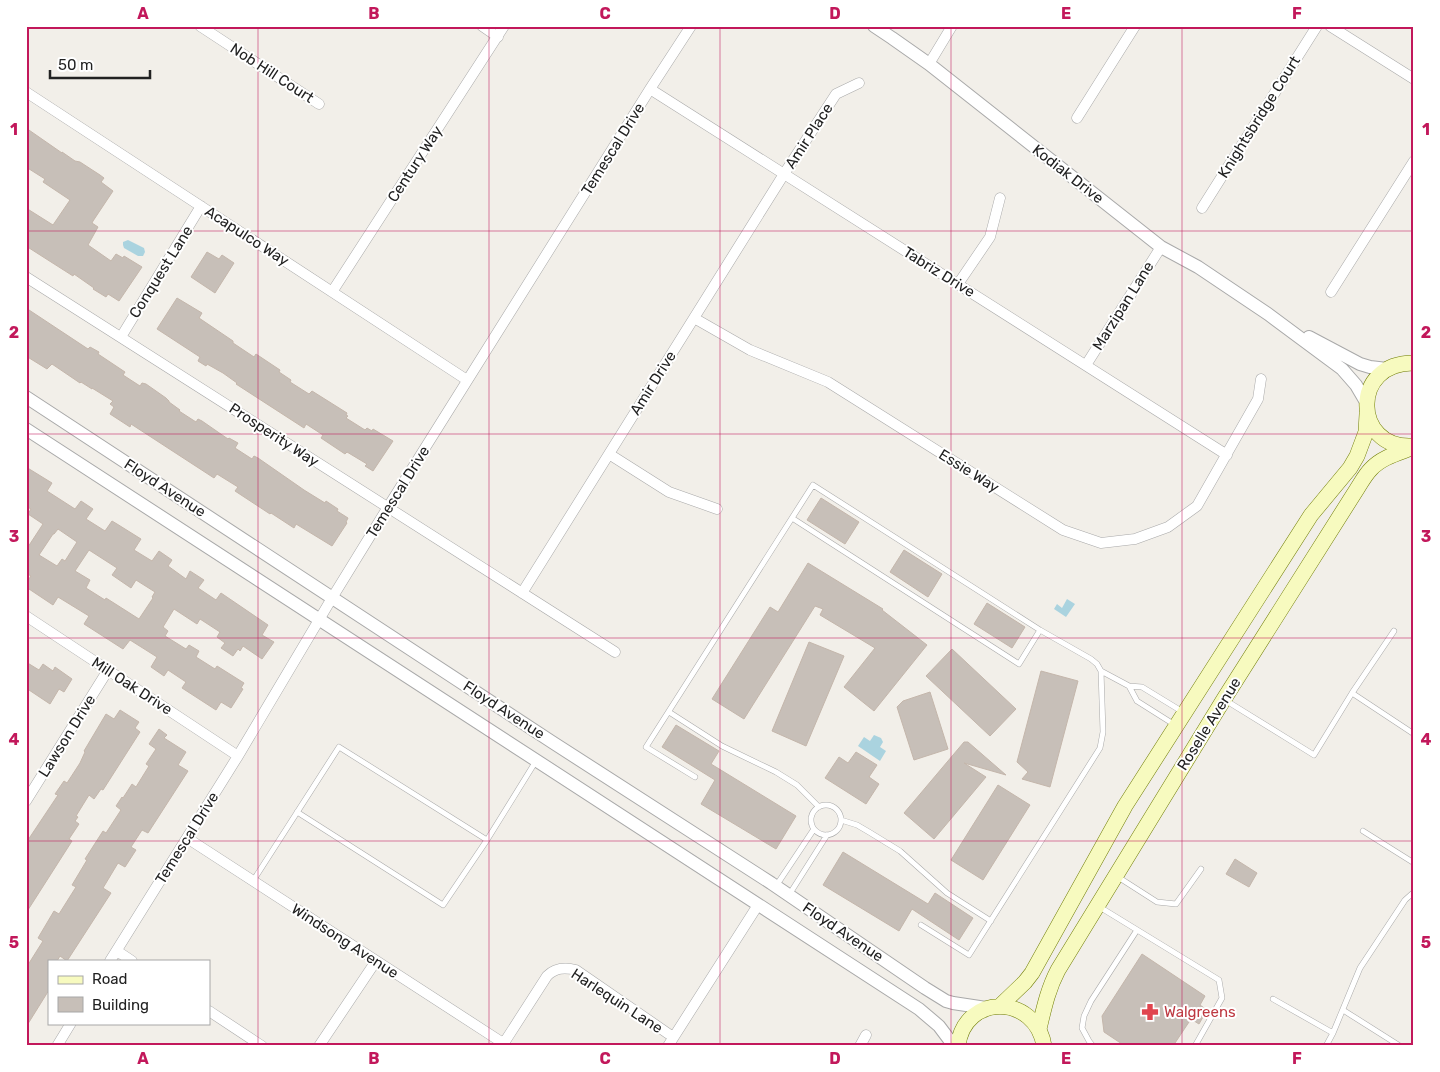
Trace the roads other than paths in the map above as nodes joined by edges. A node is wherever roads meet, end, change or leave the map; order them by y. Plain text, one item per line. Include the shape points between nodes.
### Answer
1 (200, 26) edge
2 (482, 26) edge
3 (504, 26) edge
4 (691, 26) edge
5 (874, 26) edge
6 (952, 26) edge
7 (1135, 26) edge
8 (1317, 26) edge
9 (1330, 26) edge
10 (498, 36) junction
11 (928, 64) junction
12 (1414, 79) edge
13 (859, 83) dead end
14 (650, 89) junction
15 (26, 92) edge
16 (319, 104) dead end
17 (1076, 118) dead end
18 (1414, 161) edge
19 (784, 174) junction
20 (1000, 198) dead end
21 (201, 206) junction
22 (1202, 208) dead end
23 (1161, 247) junction
24 (26, 276) edge
25 (958, 284) junction
26 (332, 292) junction
27 (1331, 292) dead end
28 (1268, 314) junction
29 (694, 318) junction
30 (121, 337) junction
31 (1414, 356) edge
32 (1086, 365) junction
33 (1400, 365) edge
34 (1261, 379) dead end
35 (468, 380) junction
36 (26, 397) edge
37 (1367, 408) junction
38 (26, 429) edge
39 (1414, 447) edge
40 (609, 454) junction
41 (1227, 455) junction
42 (388, 507) junction
43 (718, 509) dead end
44 (792, 518) junction
45 (522, 593) junction
46 (332, 598) junction
47 (26, 616) edge
48 (319, 620) junction
49 (1040, 630) junction
50 (1394, 631) dead end
51 (615, 652) dead end
52 (108, 670) junction
53 (1101, 671) junction
54 (1129, 686) junction
55 (1352, 693) junction
56 (1224, 699) junction
57 (669, 712) junction
58 (1184, 712) junction
59 (1176, 726) junction
60 (1414, 734) edge
61 (238, 756) junction
62 (536, 761) junction
63 (695, 777) dead end
64 (26, 801) edge
65 (819, 807) junction
66 (297, 812) junction
67 (841, 820) junction
68 (814, 829) junction
69 (1363, 831) dead end
70 (826, 836) junction
71 (187, 838) junction
72 (487, 840) junction
73 (1414, 863) edge
74 (1201, 869) dead end
75 (1116, 876) junction
76 (253, 881) junction
77 (776, 886) junction
78 (1414, 892) edge
79 (789, 895) junction
80 (758, 905) junction
81 (1097, 905) junction
82 (991, 921) junction
83 (921, 925) dead end
84 (1137, 930) junction
85 (117, 950) junction
86 (111, 960) edge
87 (131, 960) edge
88 (376, 961) junction
89 (1273, 999) dead end
90 (993, 1007) junction
91 (1343, 1010) junction
92 (210, 1012) edge
93 (70, 1024) edge
94 (1039, 1029) junction
95 (1334, 1033) junction
96 (866, 1035) dead end
97 (671, 1042) edge
98 (502, 1044) edge
99 (1044, 1045) edge
100 (57, 1046) edge
101 (262, 1046) edge
102 (319, 1046) edge
103 (860, 1046) edge
104 (954, 1046) edge
105 (958, 1046) edge
106 (1093, 1046) edge
107 (1195, 1046) edge
108 (1326, 1046) edge
109 (1400, 1046) edge

1 - 16 street, Nob Hill Court
2 - 10 street
3 - 10 street, Century Way
4 - 14 street, Temescal Drive
5 - 11 street, Kodiak Drive
6 - 11 street
7 - 17 street
8 - 22 street, Knightsbridge Court
9 - 12 street
10 - 26 street, Century Way
11 - 23 street, Kodiak Drive
13 - 19 street, Amir Place via 836,94
14 - 19 street, Tabriz Drive
14 - 35 street, Temescal Drive
15 - 21 street, Acapulco Way
18 - 27 street
19 - 25 street, Tabriz Drive
19 - 29 street, Amir Drive
20 - 25 street via 990,237
21 - 26 street, Acapulco Way
21 - 30 street, Conquest Lane
23 - 28 street, Kodiak Drive via 1198,266
23 - 32 street, Marzipan Lane
24 - 30 street, Prosperity Way
25 - 32 street, Tabriz Drive
26 - 35 street, Acapulco Way
28 - 33 street, Kodiak Drive via 1360,364 1370,367
28 - 37 street, Kodiak Drive via 1348,375
29 - 40 street, Amir Drive
29 - 41 street, Essie Way via 750,350 828,382 1063,530 1102,543 1135,540 1168,527 1197,506
30 - 42 street, Prosperity Way
31 - 33 main road
32 - 41 street, Tabriz Drive
33 - 37 main road, Roselle Avenue via 1374,381
34 - 41 street, Essie Way via 1258,399
35 - 42 street, Temescal Drive
36 - 46 street, Floyd Avenue
37 - 39 main road via 1374,428 1385,439 1393,444
37 - 58 main road, Roselle Avenue via 1366,432 1354,462 1311,515
38 - 48 street, Floyd Avenue
39 - 56 main road, Roselle Avenue via 1385,458 1367,474
40 - 43 street via 669,492
40 - 45 street, Amir Drive
42 - 45 street, Prosperity Way
42 - 46 street, Temescal Drive
44 - 49 lane via 813,485
44 - 49 lane via 1019,664
44 - 57 lane
45 - 51 street, Prosperity Way
46 - 48 street, Temescal Drive
46 - 77 street, Floyd Avenue
47 - 52 street, Mill Oak Drive
48 - 61 street, Temescal Drive
48 - 62 street, Floyd Avenue
49 - 53 lane via 1091,659
50 - 55 lane
52 - 61 street, Mill Oak Drive
52 - 64 street, Lawson Drive
53 - 54 lane
53 - 82 lane via 1103,732 1100,748
54 - 58 lane via 1142,687
54 - 59 lane via 1137,701
55 - 56 lane via 1314,754
55 - 60 lane
56 - 75 main road, Roselle Avenue
57 - 63 lane via 646,747
57 - 65 lane via 722,746 761,763 797,785
58 - 59 main road, Roselle Avenue
59 - 90 main road, Roselle Avenue via 1125,806 1032,973
61 - 71 street, Temescal Drive
62 - 72 lane
62 - 80 street, Floyd Avenue
65 - 67 lane via 830,806
65 - 68 lane via 811,815
66 - 72 lane via 443,905
66 - 72 lane via 339,747
66 - 76 lane
67 - 70 lane via 837,830
67 - 82 lane via 863,828 900,851 947,893
68 - 70 lane
68 - 77 lane
69 - 73 lane
70 - 79 lane
71 - 76 street, Windsong Avenue
71 - 85 street, Temescal Drive
74 - 75 lane via 1176,904 1157,902
75 - 81 main road, Roselle Avenue
76 - 88 street, Windsong Avenue
77 - 79 street, Floyd Avenue
78 - 91 lane via 1405,900 1360,968
79 - 90 street, Floyd Avenue via 946,1001
80 - 97 street
80 - 104 street, Floyd Avenue via 919,1010 939,1026
81 - 84 lane
81 - 94 main road, Roselle Avenue via 1053,978
82 - 83 lane via 969,955
84 - 106 lane via 1084,1016 1082,1028
84 - 107 lane via 1219,980 1222,998
85 - 86 street, Temescal Drive
85 - 87 street
88 - 98 street, Windsong Avenue
88 - 102 street
89 - 95 lane
90 - 94 main road via 1014,1008
90 - 105 main road, Roselle Avenue via 980,1011 968,1021
91 - 95 lane
91 - 109 lane
92 - 101 street
93 - 100 street
94 - 99 main road
95 - 108 lane
96 - 103 street
97 - 98 street, Harlequin Lane via 576,970 560,968 547,976

